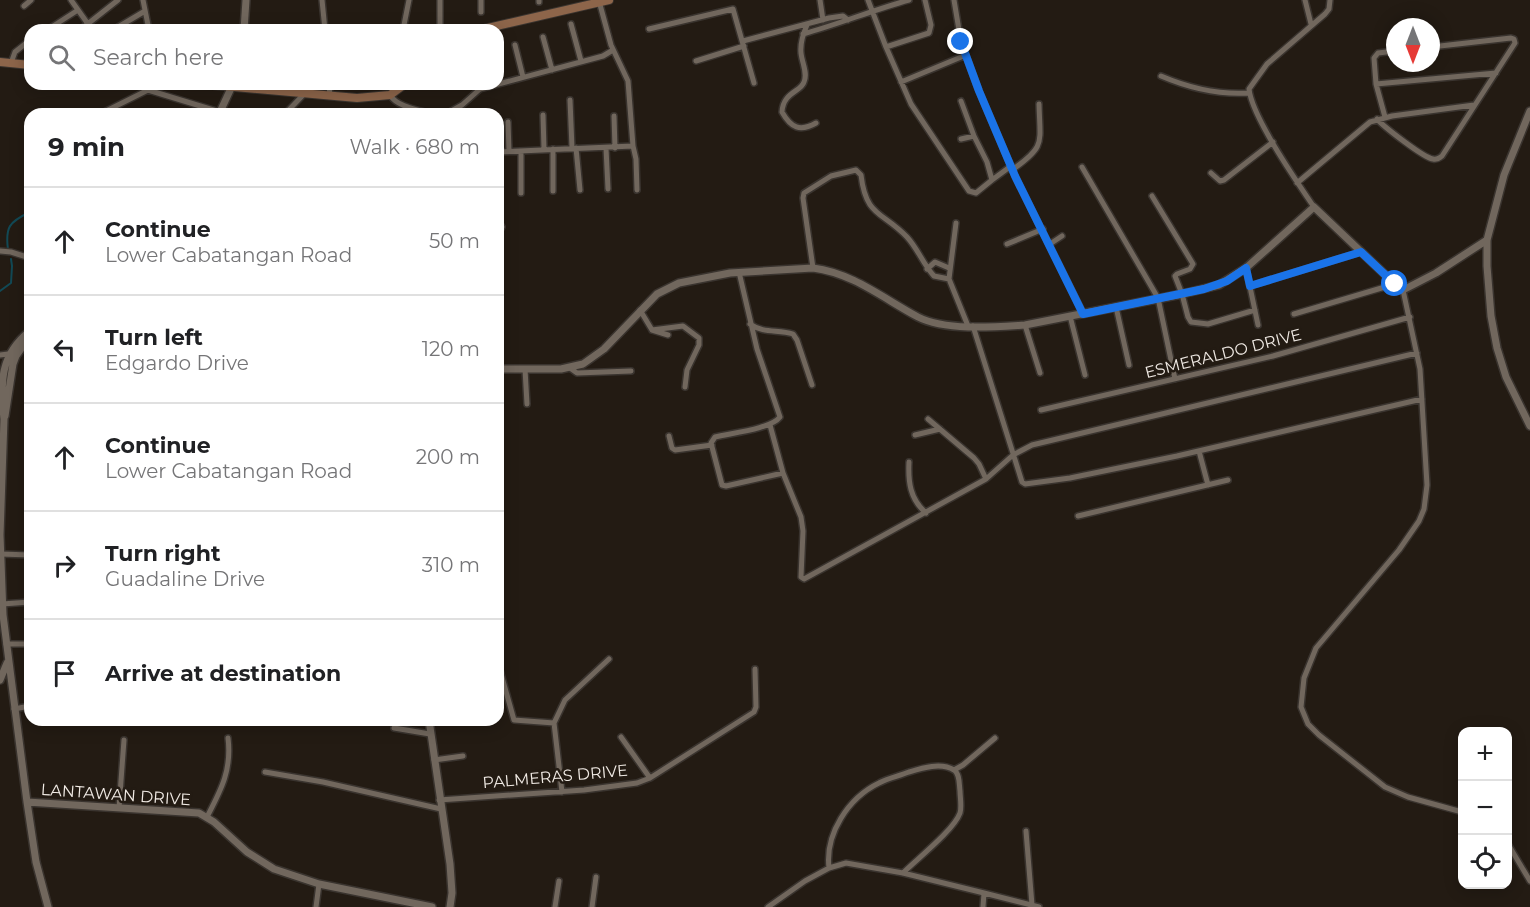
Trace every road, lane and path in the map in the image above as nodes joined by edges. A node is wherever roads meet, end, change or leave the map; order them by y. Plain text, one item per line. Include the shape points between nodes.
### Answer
1 (31, 0) edge
2 (71, 0) edge
3 (118, 0) edge
4 (143, 0) edge
5 (246, 0) edge
6 (322, 0) edge
7 (409, 0) edge
8 (440, 0) edge
9 (481, 0) edge
10 (609, 0) edge
11 (820, 0) edge
12 (868, 0) edge
13 (909, 0) edge
14 (925, 0) edge
15 (954, 0) edge
16 (1305, 0) edge
17 (1330, 0) edge
18 (599, 2) edge
19 (24, 6) dead end
20 (78, 10) junction
21 (873, 10) junction
22 (145, 11) junction
23 (481, 12) dead end
24 (823, 20) junction
25 (848, 20) junction
26 (56, 24) edge
27 (88, 24) joint
28 (123, 24) edge
29 (148, 24) edge
30 (244, 24) edge
31 (324, 24) edge
32 (404, 24) edge
33 (440, 24) edge
34 (504, 24) edge
35 (571, 24) dead end
36 (1311, 24) junction
37 (807, 25) junction
38 (649, 29) dead end
39 (803, 34) junction
40 (543, 37) dead end
41 (743, 43) junction
42 (24, 45) edge
43 (515, 45) dead end
44 (1440, 46) edge
45 (886, 47) junction
46 (613, 50) junction
47 (1386, 53) edge
48 (966, 55) junction
49 (696, 61) dead end
50 (0, 62) edge
51 (581, 62) junction
52 (11, 63) junction
53 (24, 64) edge
54 (552, 70) junction
55 (1496, 73) junction
56 (1161, 76) dead end
57 (523, 78) junction
58 (901, 82) junction
59 (504, 83) edge
60 (754, 83) dead end
61 (1376, 84) junction
62 (144, 90) edge
63 (157, 90) edge
64 (231, 90) edge
65 (268, 90) edge
66 (330, 90) edge
67 (397, 90) edge
68 (480, 90) edge
69 (1249, 93) junction
70 (304, 94) junction
71 (390, 95) junction
72 (330, 96) junction
73 (570, 100) dead end
74 (961, 101) dead end
75 (1039, 104) dead end
76 (1474, 105) junction
77 (111, 108) edge
78 (206, 108) edge
79 (222, 108) edge
80 (291, 108) edge
81 (414, 108) edge
82 (457, 108) edge
83 (1382, 108) junction
84 (1530, 111) edge
85 (543, 115) dead end
86 (614, 116) dead end
87 (1385, 117) junction
88 (1377, 120) junction
89 (508, 122) dead end
90 (1370, 122) junction
91 (816, 123) dead end
92 (1527, 125) edge
93 (975, 136) junction
94 (961, 139) dead end
95 (1273, 142) junction
96 (633, 146) junction
97 (574, 148) junction
98 (606, 148) junction
99 (615, 148) junction
100 (544, 149) junction
101 (553, 149) junction
102 (504, 151) edge
103 (509, 151) junction
104 (521, 151) junction
105 (1082, 167) dead end
106 (1011, 168) junction
107 (1211, 173) dead end
108 (992, 180) junction
109 (1297, 183) junction
110 (608, 189) dead end
111 (580, 190) dead end
112 (637, 190) dead end
113 (553, 191) dead end
114 (521, 193) dead end
115 (1152, 195) dead end
116 (1314, 207) junction
117 (956, 223) dead end
118 (1043, 229) junction
119 (1062, 236) dead end
120 (1487, 240) junction
121 (1007, 244) dead end
122 (1050, 244) junction
123 (0, 251) edge
124 (1361, 252) junction
125 (24, 256) edge
126 (813, 268) junction
127 (949, 268) junction
128 (1246, 268) junction
129 (927, 269) junction
130 (739, 272) junction
131 (949, 279) junction
132 (1395, 284) junction
133 (1250, 286) junction
134 (1403, 290) junction
135 (1182, 294) junction
136 (1158, 298) junction
137 (1116, 307) junction
138 (1255, 309) junction
139 (640, 310) junction
140 (1083, 314) junction
141 (1294, 314) dead end
142 (1070, 316) junction
143 (1410, 317) junction
144 (750, 324) junction
145 (1025, 325) junction
146 (1258, 325) dead end
147 (971, 326) junction
148 (652, 330) junction
149 (668, 335) dead end
150 (24, 336) edge
151 (24, 345) edge
152 (1417, 353) junction
153 (4, 355) edge
154 (1129, 364) dead end
155 (570, 368) junction
156 (504, 369) edge
157 (525, 369) junction
158 (631, 371) dead end
159 (1040, 373) dead end
160 (1085, 375) dead end
161 (1175, 379) junction
162 (812, 386) dead end
163 (685, 387) dead end
164 (0, 396) edge
165 (1422, 399) junction
166 (527, 404) dead end
167 (1041, 410) dead end
168 (4, 418) junction
169 (928, 419) dead end
170 (770, 425) junction
171 (1530, 426) edge
172 (940, 429) junction
173 (915, 435) dead end
174 (669, 436) dead end
175 (712, 445) junction
176 (1199, 451) junction
177 (1012, 455) junction
178 (909, 462) dead end
179 (1, 464) edge
180 (783, 473) junction
181 (986, 479) junction
182 (1228, 480) dead end
183 (1208, 485) junction
184 (926, 513) junction
185 (1078, 516) dead end
186 (1, 554) edge
187 (24, 555) edge
188 (24, 602) edge
189 (2, 604) junction
190 (1, 614) edge
191 (2, 632) edge
192 (24, 645) edge
193 (4, 648) edge
194 (609, 659) dead end
195 (8, 660) junction
196 (755, 669) dead end
197 (0, 680) edge
198 (504, 684) edge
199 (24, 707) edge
200 (14, 709) junction
201 (554, 723) junction
202 (429, 726) edge
203 (394, 728) dead end
204 (430, 734) junction
205 (621, 737) dead end
206 (228, 738) dead end
207 (995, 738) dead end
208 (124, 740) dead end
209 (464, 756) dead end
210 (434, 760) junction
211 (954, 770) junction
212 (266, 772) dead end
213 (650, 778) junction
214 (562, 792) junction
215 (440, 800) junction
216 (27, 802) junction
217 (119, 808) junction
218 (441, 809) junction
219 (1458, 811) edge
220 (207, 817) junction
221 (1026, 831) dead end
222 (1512, 851) edge
223 (829, 868) junction
224 (903, 873) junction
225 (596, 877) dead end
226 (560, 881) dead end
227 (1530, 881) edge
228 (319, 885) junction
229 (984, 893) junction
230 (1032, 905) junction
231 (48, 907) edge
232 (316, 907) edge
233 (432, 907) edge
234 (450, 907) edge
235 (555, 907) edge
236 (592, 907) edge
237 (768, 907) edge
238 (983, 907) edge
239 (1039, 907) edge

1 - 19 street
2 - 20 street
3 - 27 street
4 - 22 street
5 - 30 street
6 - 31 street
7 - 32 street
8 - 33 street
9 - 23 street
10 - 18 main road
11 - 24 street
12 - 21 street
13 - 21 street
14 - 45 street via 929,33
15 - 48 street
16 - 36 street
17 - 36 street via 1329,9
18 - 34 main road
18 - 46 street
20 - 26 street
20 - 27 street
21 - 25 street
21 - 45 street
22 - 28 street
22 - 29 street
24 - 25 street via 841,16
24 - 37 street
25 - 39 street
35 - 51 street
36 - 69 street via 1267,64
37 - 39 street
37 - 41 street
38 - 41 street via 733,9
39 - 91 street via 805,80 785,101 782,112 799,128
40 - 54 street
41 - 49 street
41 - 60 street
42 - 52 street via 15,52
43 - 57 street
44 - 55 street via 1515,39
45 - 58 street
46 - 51 street
46 - 96 street via 628,81
47 - 61 street via 1374,56
48 - 58 street
48 - 106 street
50 - 52 main road
51 - 54 street
52 - 53 main road
54 - 57 street
55 - 61 street
55 - 76 street
56 - 69 street via 1206,91
57 - 59 street
58 - 108 street via 927,130 969,191 976,193
61 - 83 street
62 - 77 street
63 - 78 street
64 - 79 street
65 - 70 main road
66 - 72 street
67 - 71 main road
68 - 82 street
69 - 95 street
70 - 72 main road
70 - 80 street
71 - 72 main road
71 - 81 street via 396,102
73 - 97 street
74 - 93 street
75 - 106 street via 1040,143 1034,153
76 - 87 street
76 - 88 street via 1438,158 1429,158
83 - 87 street
83 - 90 street
84 - 92 street
85 - 100 street
86 - 99 street
87 - 88 street
88 - 90 street
89 - 103 street
90 - 109 street
92 - 120 street via 1504,175
93 - 94 street
93 - 108 street
95 - 107 street via 1224,180
95 - 109 street
96 - 99 street
96 - 112 street
97 - 98 street
97 - 101 street
97 - 111 street
98 - 99 street
98 - 110 street
100 - 101 street
100 - 104 street
101 - 113 street
102 - 103 street
103 - 104 street
104 - 114 street
105 - 136 street
106 - 108 street
106 - 118 street
109 - 116 street
115 - 135 street via 1193,264 1175,276
116 - 124 street
116 - 128 street
117 - 127 street
118 - 121 street
118 - 122 street
119 - 122 street
120 - 134 street
120 - 171 street via 1487,282 1497,348 1506,377
122 - 140 street
123 - 125 street
124 - 132 street
124 - 133 street
126 - 129 street via 804,193 831,176 856,170 877,214 908,238
126 - 130 street
126 - 147 street via 882,294 919,318
127 - 129 street via 935,262
127 - 131 street
128 - 133 street
128 - 135 street via 1219,285
129 - 131 street via 934,276
130 - 139 street via 679,283 657,294
130 - 144 street
131 - 147 street
132 - 134 street
132 - 141 street, ESMERALDO DRIVE
133 - 138 street
134 - 143 street
135 - 136 street
135 - 138 street via 1188,317 1197,324
136 - 137 street
136 - 161 street
137 - 140 street
137 - 154 street
138 - 146 street
139 - 148 street
139 - 155 street via 598,354
140 - 142 street
142 - 145 street
142 - 160 street
143 - 152 street
143 - 161 street, ESMERALDO DRIVE
144 - 162 street via 765,332 793,334
144 - 170 street via 780,414
145 - 147 street
145 - 159 street
147 - 177 street
148 - 149 street
148 - 163 street via 683,326 699,338
150 - 153 street
151 - 168 street via 13,364
152 - 165 street
152 - 177 street via 1063,436
153 - 164 street
155 - 157 street
155 - 158 street via 577,372
156 - 157 street
157 - 166 street
161 - 167 street, ESMERALDO DRIVE
164 - 168 street
165 - 176 street
165 - 219 street via 1427,485 1421,515 1399,550 1316,648 1304,678 1301,707 1308,724 1319,735 1385,787
168 - 179 street
169 - 172 street
170 - 175 street via 715,437
170 - 180 street
172 - 173 street
172 - 181 street via 974,458
174 - 175 street via 675,450
175 - 180 street via 722,485
176 - 177 street via 1030,485 1022,482
176 - 183 street
177 - 181 street
178 - 184 street via 911,492
179 - 186 street
180 - 184 street via 801,517 800,570 804,579
181 - 184 street
182 - 183 street
183 - 185 street
186 - 187 street
186 - 189 street
188 - 189 street
189 - 190 street
190 - 191 street
191 - 193 street
192 - 193 street
193 - 195 street
194 - 201 street via 566,700
195 - 197 street
195 - 200 street
196 - 213 street, PALMERAS DRIVE via 754,712
198 - 201 street via 514,720
199 - 200 street
200 - 216 street
201 - 214 street
202 - 204 street
203 - 204 street
204 - 210 street
205 - 213 street
206 - 220 street via 230,754 225,784
207 - 211 street
208 - 217 street
209 - 210 street
210 - 215 street
211 - 223 street via 922,768 867,790 841,817 830,840
211 - 224 street via 958,775 960,814
212 - 218 street
213 - 214 street, PALMERAS DRIVE
214 - 215 street, PALMERAS DRIVE
215 - 218 street
216 - 217 street, LANTAWAN DRIVE
216 - 231 street
217 - 220 street, LANTAWAN DRIVE via 199,813
218 - 234 street via 452,882
220 - 228 street, LANTAWAN DRIVE via 260,862
221 - 230 street
222 - 227 street
223 - 224 street via 846,863
223 - 237 street
224 - 229 street
225 - 236 street
226 - 235 street
228 - 232 street
228 - 233 street, LANTAWAN DRIVE
229 - 230 street
229 - 238 street
230 - 239 street

